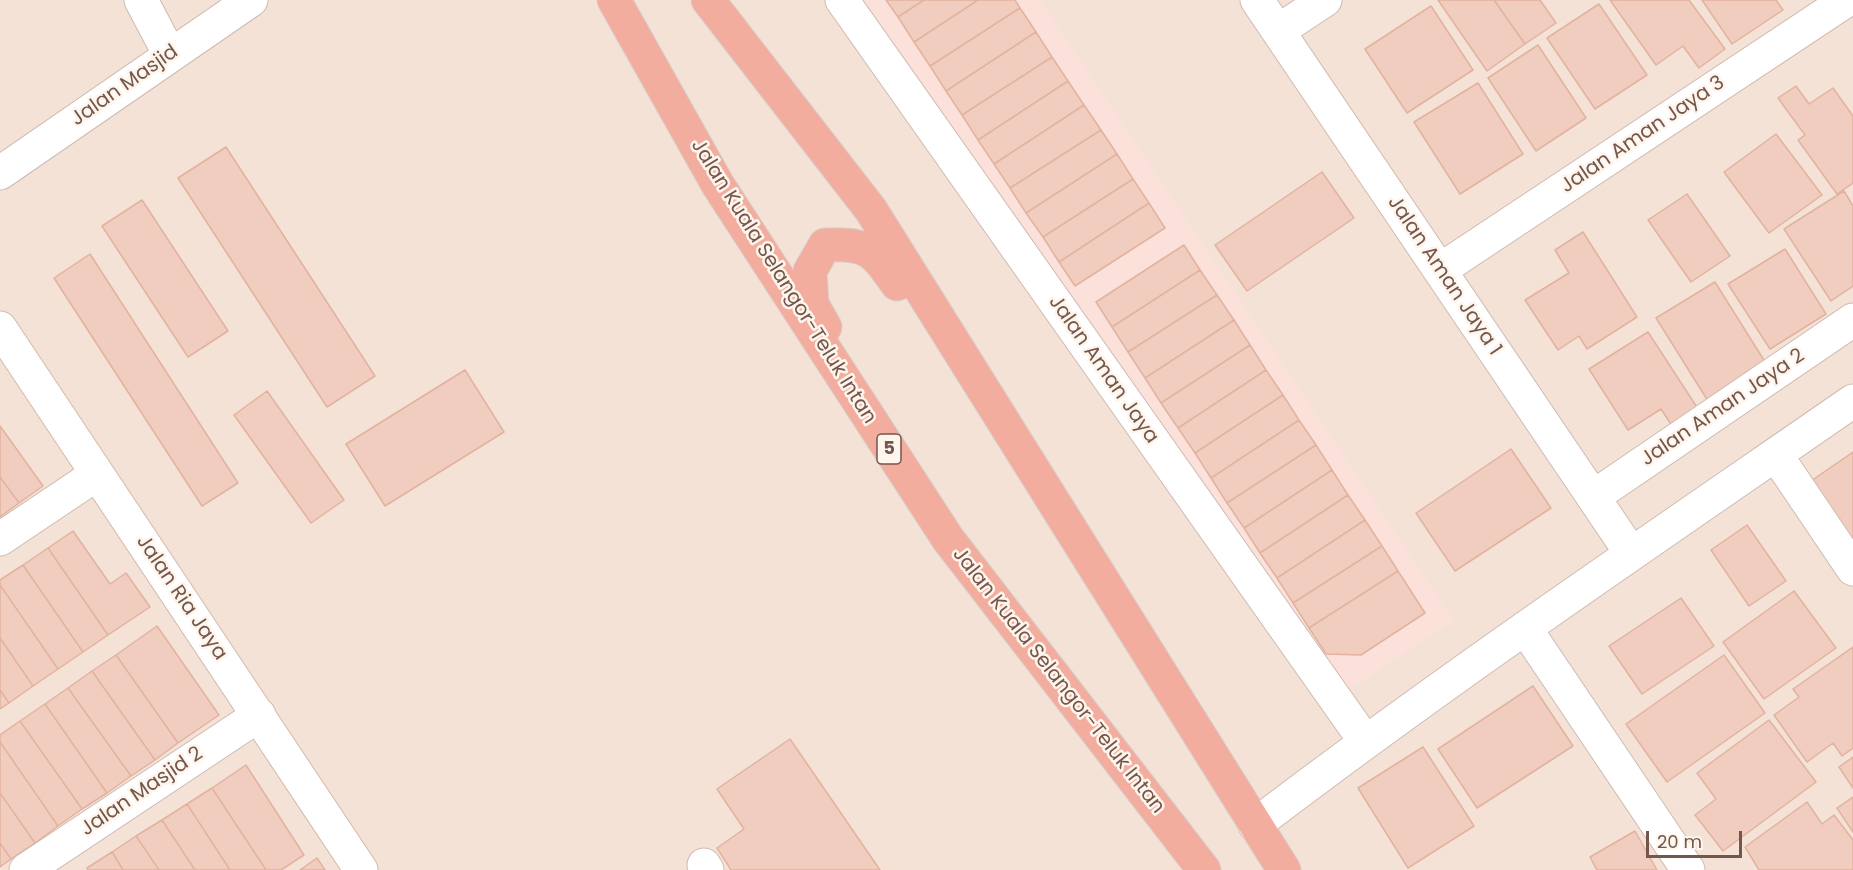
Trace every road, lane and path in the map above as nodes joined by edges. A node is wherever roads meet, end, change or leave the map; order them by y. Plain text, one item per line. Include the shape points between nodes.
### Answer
1 (141, 0) edge
2 (250, 0) edge
3 (614, 0) edge
4 (708, 0) edge
5 (842, 0) edge
6 (1257, 0) edge
7 (1325, 0) edge
8 (1847, 0) edge
9 (1278, 31) junction
10 (170, 56) junction
11 (0, 172) edge
12 (1440, 270) junction
13 (1853, 320) edge
14 (0, 328) edge
15 (1853, 401) edge
16 (1776, 454) junction
17 (98, 474) junction
18 (1041, 482) junction
19 (1593, 496) junction
20 (0, 539) edge
21 (948, 539) junction
22 (1631, 553) junction
23 (1853, 569) edge
24 (1526, 628) junction
25 (259, 715) junction
26 (1365, 741) junction
27 (1255, 825) junction
28 (26, 870) edge
29 (361, 870) edge
30 (1204, 870) edge
31 (1284, 870) edge
32 (1688, 870) edge

1 - 10 street
2 - 10 street, Jalan Masjid
3 - 21 highway, Jalan Kuala Selangor-Teluk Intan / 5 via 718,185
4 - 18 highway via 870,210
5 - 26 street, Jalan Aman Jaya
6 - 9 street, Jalan Aman Jaya 1
7 - 9 street
8 - 12 street, Jalan Aman Jaya 3
9 - 12 street, Jalan Aman Jaya 1
10 - 11 street, Jalan Masjid
12 - 19 street, Jalan Aman Jaya 1
13 - 19 street, Jalan Aman Jaya 2
14 - 17 street, Jalan Ria Jaya
15 - 16 street
16 - 22 street
16 - 23 street
17 - 20 street
17 - 25 street, Jalan Ria Jaya
18 - 21 highway via 876,254 848,244 825,245 810,271 812,304
18 - 27 highway
19 - 22 street, Jalan Aman Jaya 1
21 - 30 highway, Jalan Kuala Selangor-Teluk Intan / 5
22 - 24 street
24 - 26 street
24 - 32 street
25 - 28 street, Jalan Masjid 2
25 - 29 street, Jalan Ria Jaya
26 - 27 street
27 - 31 highway

